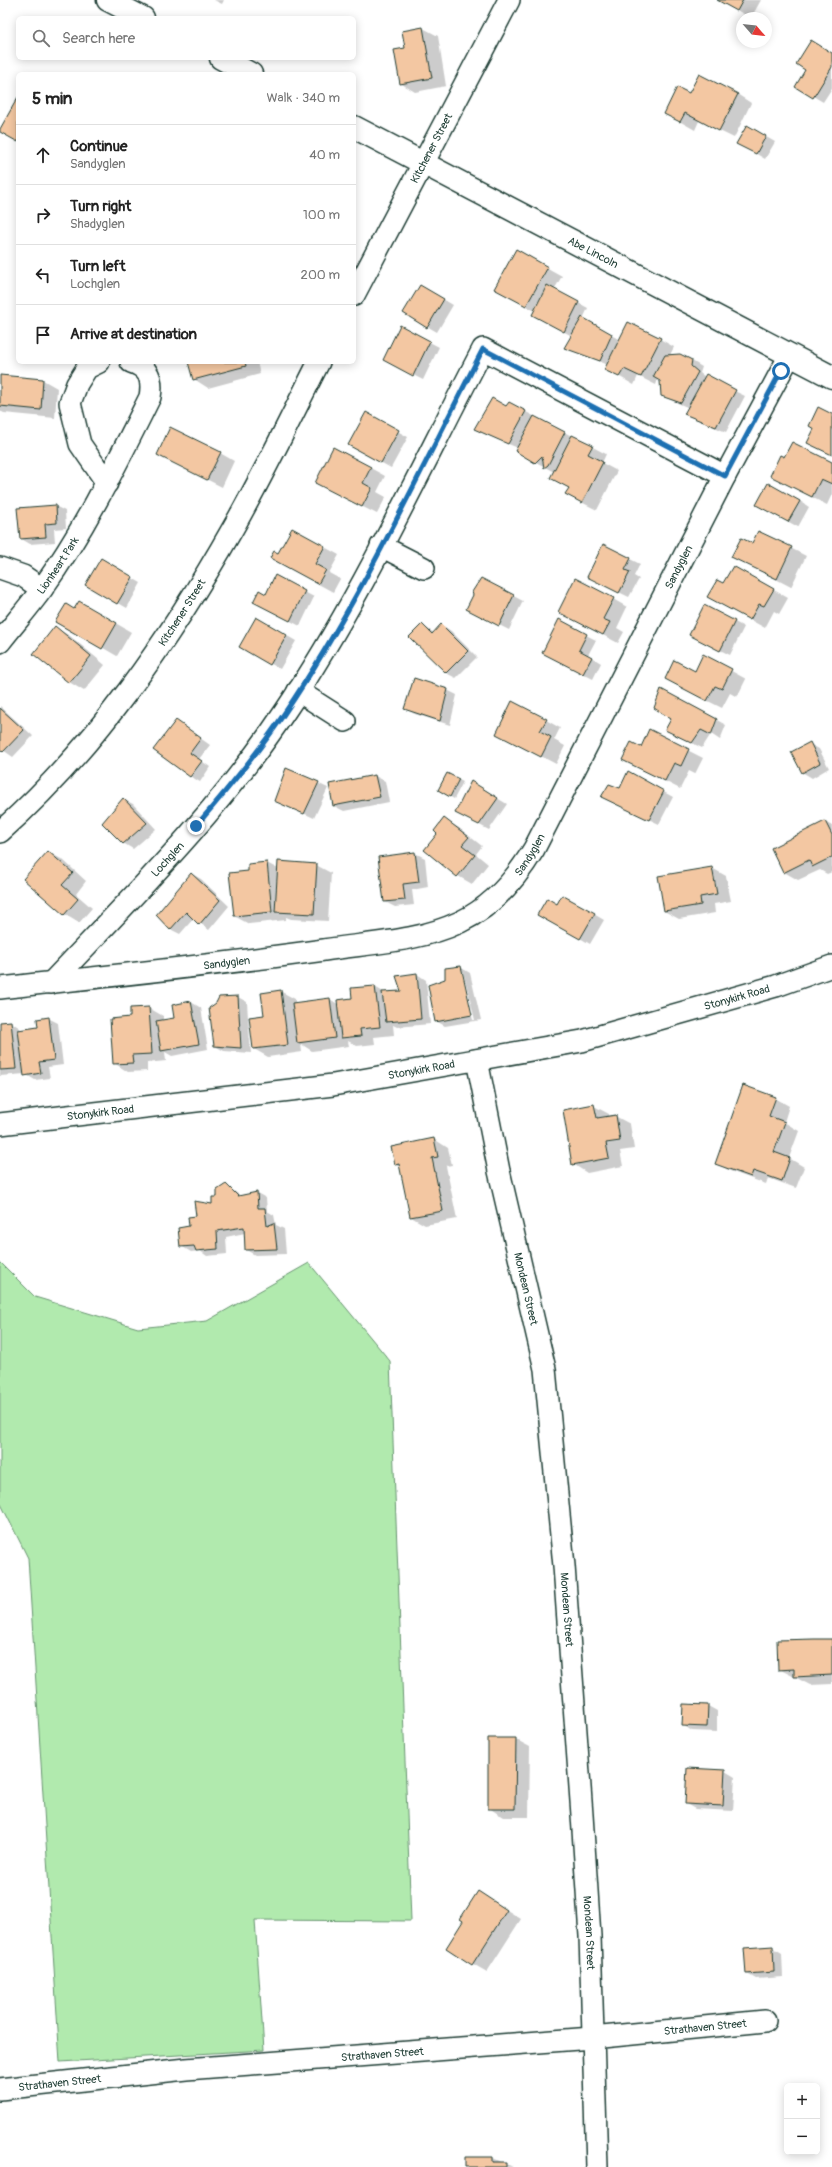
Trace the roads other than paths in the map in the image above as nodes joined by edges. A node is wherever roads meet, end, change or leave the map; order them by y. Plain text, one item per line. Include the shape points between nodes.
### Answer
1 (108, 0) edge
2 (509, 0) edge
3 (139, 16) edge
4 (224, 60) edge
5 (247, 72) edge
6 (356, 128) edge
7 (423, 163) junction
8 (356, 291) edge
9 (790, 355) junction
10 (95, 364) edge
11 (134, 364) edge
12 (318, 364) edge
13 (832, 377) edge
14 (725, 476) junction
15 (108, 483) junction
16 (381, 546) junction
17 (0, 568) edge
18 (424, 568) dead end
19 (42, 589) junction
20 (0, 642) edge
21 (298, 691) junction
22 (345, 720) dead end
23 (0, 832) edge
24 (832, 966) edge
25 (51, 983) junction
26 (0, 988) edge
27 (477, 1060) junction
28 (0, 1124) edge
29 (765, 2021) dead end
30 (592, 2038) junction
31 (0, 2089) edge
32 (597, 2167) edge

1 - 3 street
2 - 7 street, Kitchener Street
4 - 5 street
6 - 7 street, Abe Lincoln
7 - 8 street, Kitchener Street
7 - 9 street, Abe Lincoln
9 - 13 street, Abe Lincoln
9 - 14 street, Sandyglen
10 - 15 street via 87,368 77,384 70,403 80,444
11 - 15 street, Lionheart Park via 147,372 152,383 150,397
12 - 23 street, Kitchener Street via 233,528 166,636 101,727
14 - 16 street, Lochglen via 483,349
14 - 25 street, Sandyglen via 534,849 515,878 490,903 461,922 428,935 289,955
15 - 19 street, Lionheart Park
16 - 18 street
16 - 21 street, Lochglen via 324,650
17 - 19 street via 23,576
19 - 20 street, Lionheart Park
21 - 22 street
21 - 25 street, Lochglen via 284,714 230,786
24 - 27 street, Stonykirk Road via 776,986 582,1041
25 - 26 street, Sandyglen
27 - 28 street, Stonykirk Road via 333,1085
27 - 30 street, Mondean Street via 499,1171 545,1369 564,1566 582,1815 590,1936
29 - 30 street, Strathaven Street
30 - 31 street, Strathaven Street via 186,2069
30 - 32 street, Mondean Street

